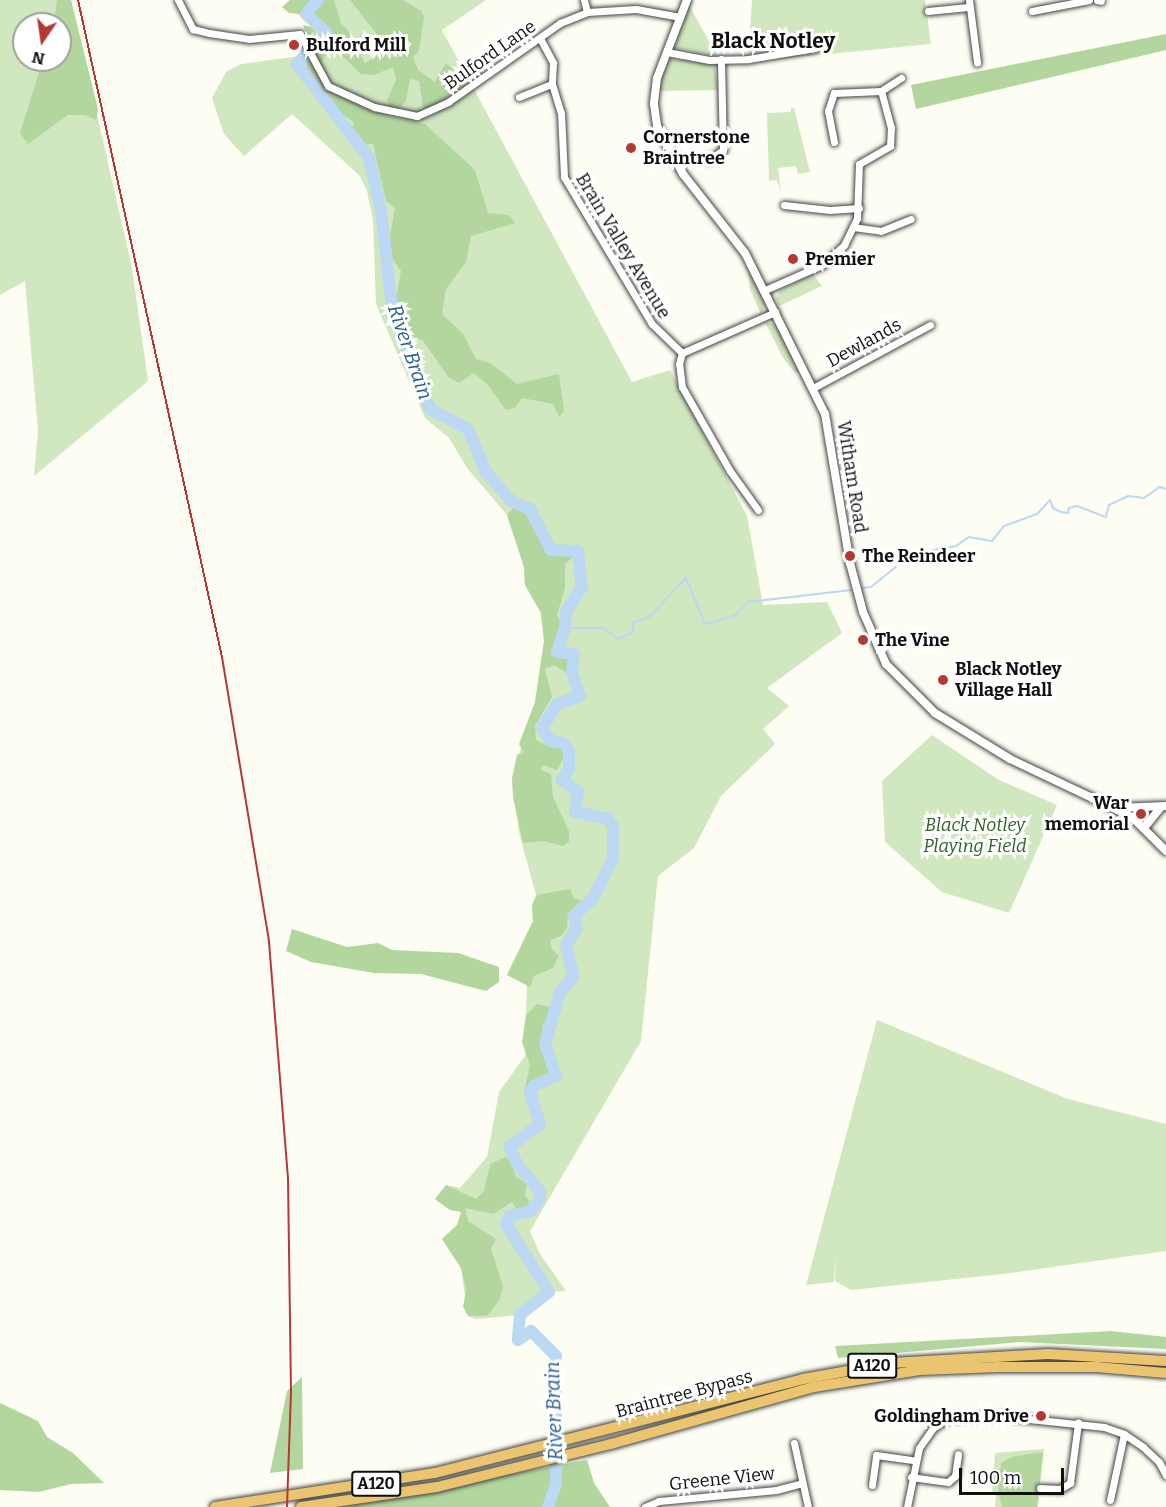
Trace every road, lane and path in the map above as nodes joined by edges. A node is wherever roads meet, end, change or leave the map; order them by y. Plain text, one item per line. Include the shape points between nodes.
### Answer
1 (178, 0) edge
2 (584, 0) edge
3 (687, 0) edge
4 (1089, 0) edge
5 (968, 3) edge
6 (928, 11) dead end
7 (1032, 11) dead end
8 (587, 12) junction
9 (680, 17) junction
10 (541, 40) junction
11 (815, 48) dead end
12 (667, 52) junction
13 (721, 59) junction
14 (977, 62) dead end
15 (901, 78) dead end
16 (552, 84) junction
17 (881, 91) junction
18 (519, 97) dead end
19 (834, 142) dead end
20 (708, 160) dead end
21 (784, 205) dead end
22 (858, 208) junction
23 (911, 219) dead end
24 (853, 227) junction
25 (765, 290) junction
26 (775, 312) junction
27 (930, 325) dead end
28 (682, 353) junction
29 (813, 388) junction
30 (758, 510) dead end
31 (1164, 807) edge
32 (1116, 808) junction
33 (1144, 828) junction
34 (1166, 851) edge
35 (1166, 1361) edge
36 (1166, 1373) edge
37 (1078, 1424) junction
38 (1124, 1434) junction
39 (794, 1443) dead end
40 (958, 1454) dead end
41 (1166, 1456) edge
42 (913, 1460) junction
43 (1159, 1462) junction
44 (1166, 1475) edge
45 (911, 1477) junction
46 (802, 1483) junction
47 (872, 1485) dead end
48 (1041, 1488) dead end
49 (1110, 1500) dead end
50 (215, 1507) edge
51 (301, 1507) edge
52 (645, 1507) edge
53 (808, 1507) edge
54 (907, 1507) edge

1 - 10 street, Bulford Lane via 194,29 249,39 300,34 328,86 386,111 417,117
2 - 8 street
3 - 9 street, Witham Road
4 - 7 street
5 - 6 street
5 - 14 street
8 - 9 street, Bulford Lane via 636,9
8 - 10 street, Bulford Lane via 560,23
9 - 12 street, Witham Road
10 - 16 street, Brain Valley Avenue via 553,63
11 - 13 street
12 - 13 street
12 - 25 street, Witham Road via 654,104 662,140 683,174 746,253
13 - 20 street via 723,150
15 - 17 street
16 - 18 street
16 - 28 street, Brain Valley Avenue via 561,113 564,177 652,324
17 - 19 street via 834,93 828,111
17 - 22 street via 891,128 890,146 859,164
21 - 22 street via 830,210
22 - 24 street
23 - 24 street via 881,231
24 - 25 street via 844,245 822,265
25 - 26 street, Witham Road
26 - 28 street
26 - 29 street, Witham Road
27 - 29 street, Dewlands
28 - 30 street via 682,387 730,471
29 - 32 street, Witham Road via 825,414 840,516 863,612 886,664 935,713 1010,759
31 - 32 street
31 - 33 street
32 - 33 street, Witham Road
33 - 34 street, Witham Road
35 - 50 highway, Braintree Bypass / A120 via 1048,1354 892,1363 803,1379 535,1450 337,1491
36 - 51 highway, Braintree Bypass / A120 via 1056,1366 920,1370 814,1386 590,1450 437,1487
37 - 38 street
37 - 42 street via 983,1416 948,1418 923,1441
37 - 48 street via 1070,1483 1060,1489
38 - 43 street
38 - 49 street
39 - 46 street
40 - 45 street via 955,1476 948,1482
41 - 43 street
42 - 45 street
42 - 47 street via 876,1455
43 - 44 street
45 - 54 street
46 - 52 street, Greene View via 776,1490 659,1501
46 - 53 street

